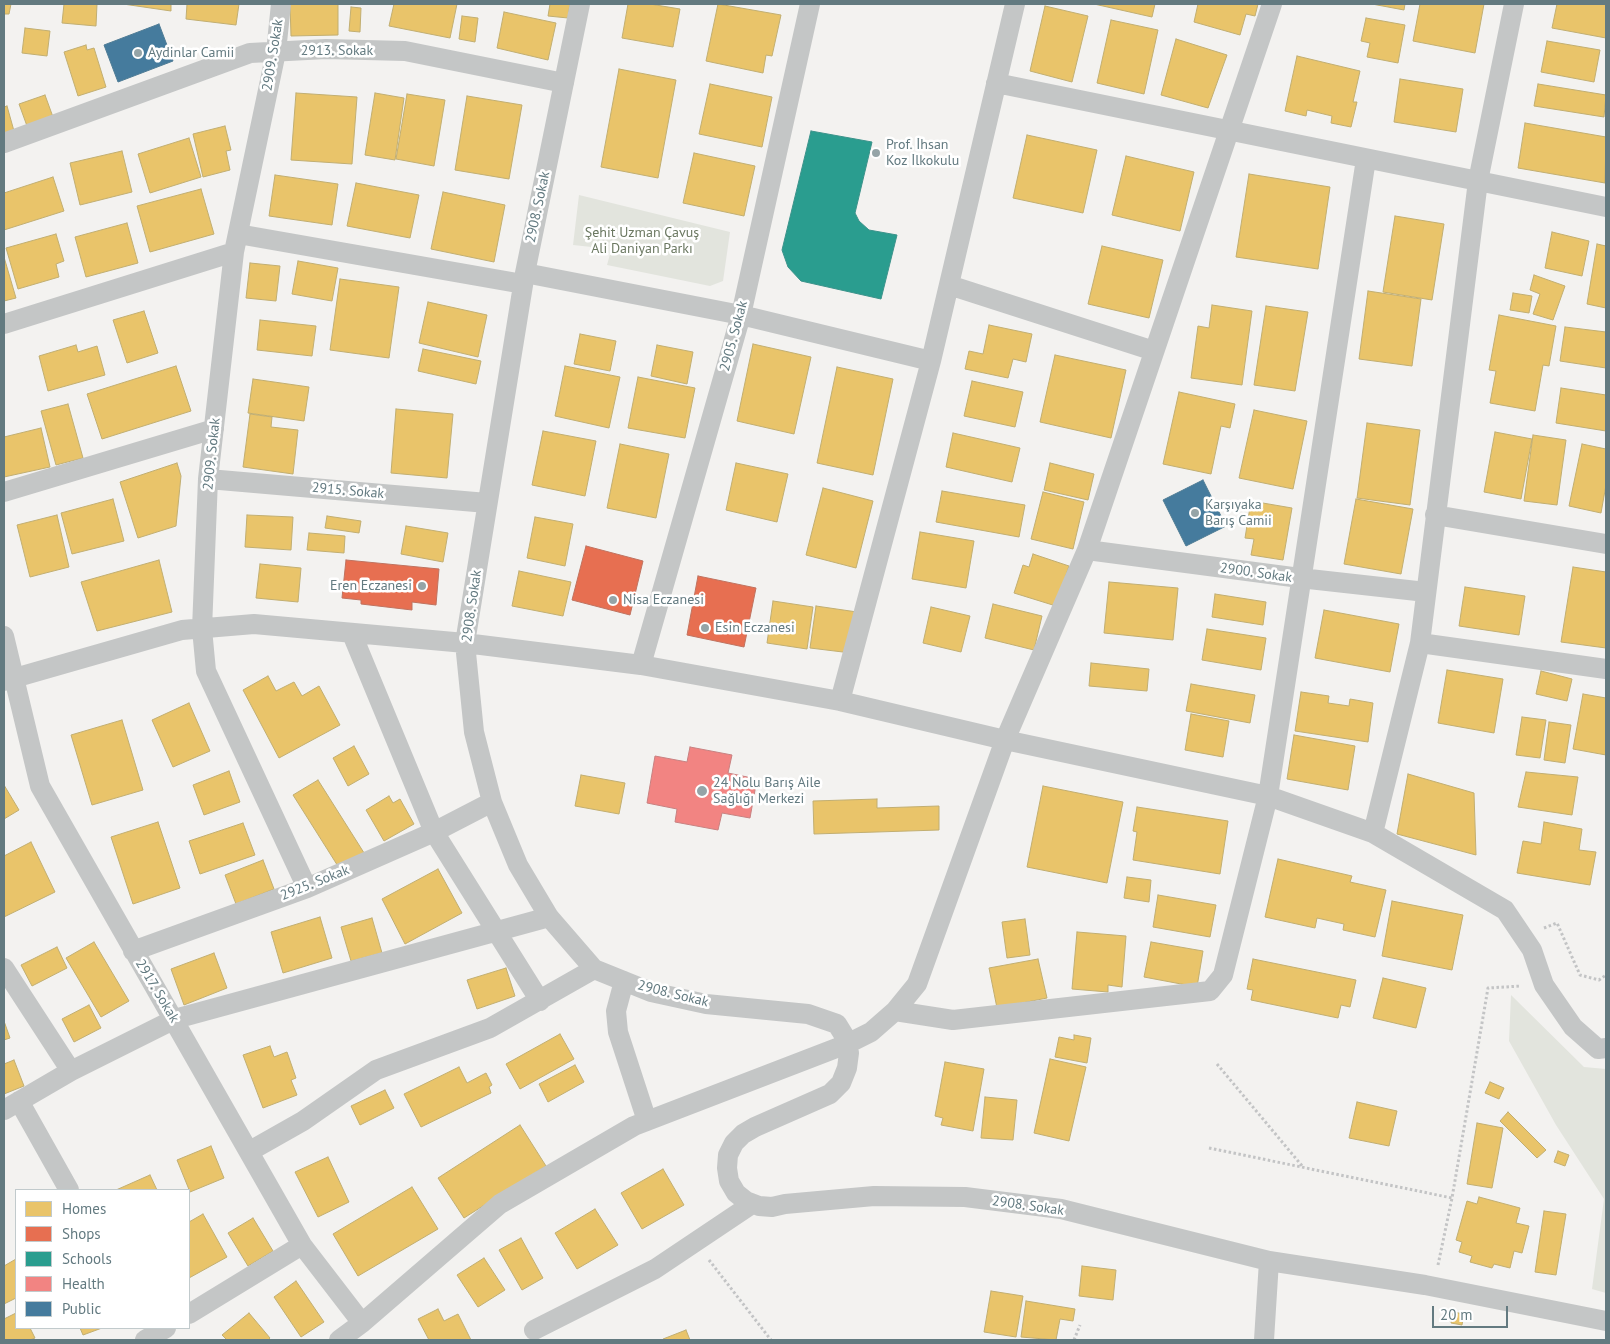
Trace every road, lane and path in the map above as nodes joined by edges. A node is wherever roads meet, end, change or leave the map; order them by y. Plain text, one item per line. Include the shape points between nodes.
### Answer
1 (281, 4) edge
2 (580, 4) edge
3 (810, 4) edge
4 (1015, 4) edge
5 (1272, 4) edge
6 (1514, 4) edge
7 (276, 52) junction
8 (564, 83) junction
9 (996, 84) junction
10 (1229, 132) junction
11 (4, 143) edge
12 (1366, 159) junction
13 (1478, 181) junction
14 (1606, 207) edge
15 (236, 243) junction
16 (524, 278) junction
17 (949, 285) junction
18 (741, 315) junction
19 (4, 324) edge
20 (1154, 351) junction
21 (931, 361) junction
22 (214, 429) junction
23 (208, 479) junction
24 (4, 492) edge
25 (487, 504) junction
26 (1435, 515) junction
27 (1606, 544) edge
28 (1087, 550) junction
29 (1300, 578) junction
30 (1426, 592) junction
31 (202, 629) junction
32 (352, 634) junction
33 (4, 636) edge
34 (465, 643) junction
35 (1420, 643) junction
36 (641, 665) junction
37 (1606, 669) edge
38 (9, 680) edge
39 (840, 701) junction
40 (1005, 740) junction
41 (1268, 796) junction
42 (492, 802) junction
43 (434, 832) junction
44 (1373, 833) junction
45 (307, 888) junction
46 (549, 917) junction
47 (496, 931) junction
48 (1522, 934) junction
49 (133, 951) junction
50 (4, 968) edge
51 (594, 969) junction
52 (1606, 975) edge
53 (624, 981) junction
54 (1544, 984) junction
55 (540, 1001) junction
56 (895, 1011) junction
57 (175, 1020) junction
58 (847, 1044) junction
59 (1606, 1048) edge
60 (1217, 1064) dead end
61 (72, 1071) junction
62 (11, 1106) edge
63 (647, 1121) junction
64 (1209, 1148) dead end
65 (250, 1151) junction
66 (1303, 1167) junction
67 (68, 1189) edge
68 (1452, 1198) junction
69 (752, 1204) junction
70 (695, 1242) junction
71 (302, 1245) junction
72 (1268, 1261) junction
73 (1433, 1287) junction
74 (190, 1313) edge
75 (1606, 1321) edge
76 (362, 1323) junction
77 (1080, 1325) dead end
78 (534, 1330) dead end
79 (339, 1340) edge
80 (770, 1340) edge
81 (1074, 1340) edge
82 (1264, 1340) edge

1 - 7 street, 2909. Sokak
2 - 8 street, 2908. Sokak
3 - 18 street, 2905. Sokak
4 - 9 street
5 - 10 street
6 - 13 street
7 - 8 street, 2913. Sokak via 326,49 405,51
7 - 11 street, 2913. Sokak via 250,53
7 - 15 street, 2909. Sokak
8 - 16 street, 2908. Sokak
9 - 10 street
9 - 17 street
10 - 12 street
10 - 20 street
12 - 13 street
12 - 29 street
13 - 14 street
13 - 26 street
15 - 16 street
15 - 19 street
15 - 22 street, 2909. Sokak
16 - 18 street
16 - 25 street, 2908. Sokak
17 - 20 street
17 - 21 street
18 - 21 street
18 - 36 street, 2905. Sokak
20 - 28 street
21 - 39 street
22 - 23 street, 2909. Sokak
22 - 24 street
23 - 25 street, 2915. Sokak
23 - 31 street, 2909. Sokak
25 - 34 street, 2908. Sokak
26 - 27 street
26 - 30 street
28 - 29 street, 2900. Sokak
28 - 40 street
29 - 30 street, 2900. Sokak
29 - 41 street
30 - 35 street
31 - 32 street via 254,624
31 - 38 street via 182,630
31 - 45 street, 2909. Sokak via 206,671
32 - 34 street
32 - 43 street
33 - 38 street, 2917. Sokak
34 - 36 street
34 - 42 street, 2908. Sokak via 474,732
35 - 37 street
35 - 44 street
36 - 39 street
38 - 49 street, 2917. Sokak via 40,786
39 - 40 street
40 - 41 street
40 - 56 street via 917,984
41 - 44 street
41 - 56 street via 1223,975 1210,991 953,1020
42 - 43 street, 2925. Sokak
42 - 46 street, 2908. Sokak via 518,865
43 - 45 street, 2925. Sokak
43 - 47 street
44 - 48 street via 1505,910
45 - 49 street, 2925. Sokak
46 - 47 street
46 - 51 street, 2908. Sokak
47 - 55 street
47 - 57 street
48 - 52 path via 1558,923 1580,975 1599,980
48 - 54 street via 1532,950
49 - 57 street, 2917. Sokak
50 - 61 street
51 - 53 street, 2908. Sokak
51 - 55 street
53 - 58 street, 2908. Sokak via 651,992 706,1004 808,1014 837,1024
53 - 63 street via 616,1011 618,1032
54 - 59 street via 1573,1027 1598,1049
54 - 68 path via 1488,988
55 - 65 street via 490,1028 376,1070 303,1121
56 - 58 street via 871,1032
57 - 61 street
57 - 65 street, 2917. Sokak
58 - 63 street
58 - 69 street via 847,1068 841,1083 830,1094 755,1127 734,1143 728,1155 729,1181 736,1193
60 - 66 path
61 - 62 street
62 - 67 street
63 - 76 street via 500,1204
64 - 66 path
65 - 71 street, 2917. Sokak
66 - 68 path
68 - 73 path
69 - 70 street
69 - 72 street, 2908. Sokak via 772,1207 874,1196 965,1197 1061,1210
70 - 78 street via 655,1269
70 - 80 path
71 - 74 street
71 - 76 street, 2917. Sokak
72 - 73 street, 2908. Sokak
72 - 82 street
73 - 75 street, 2908. Sokak
76 - 79 street
77 - 81 path

